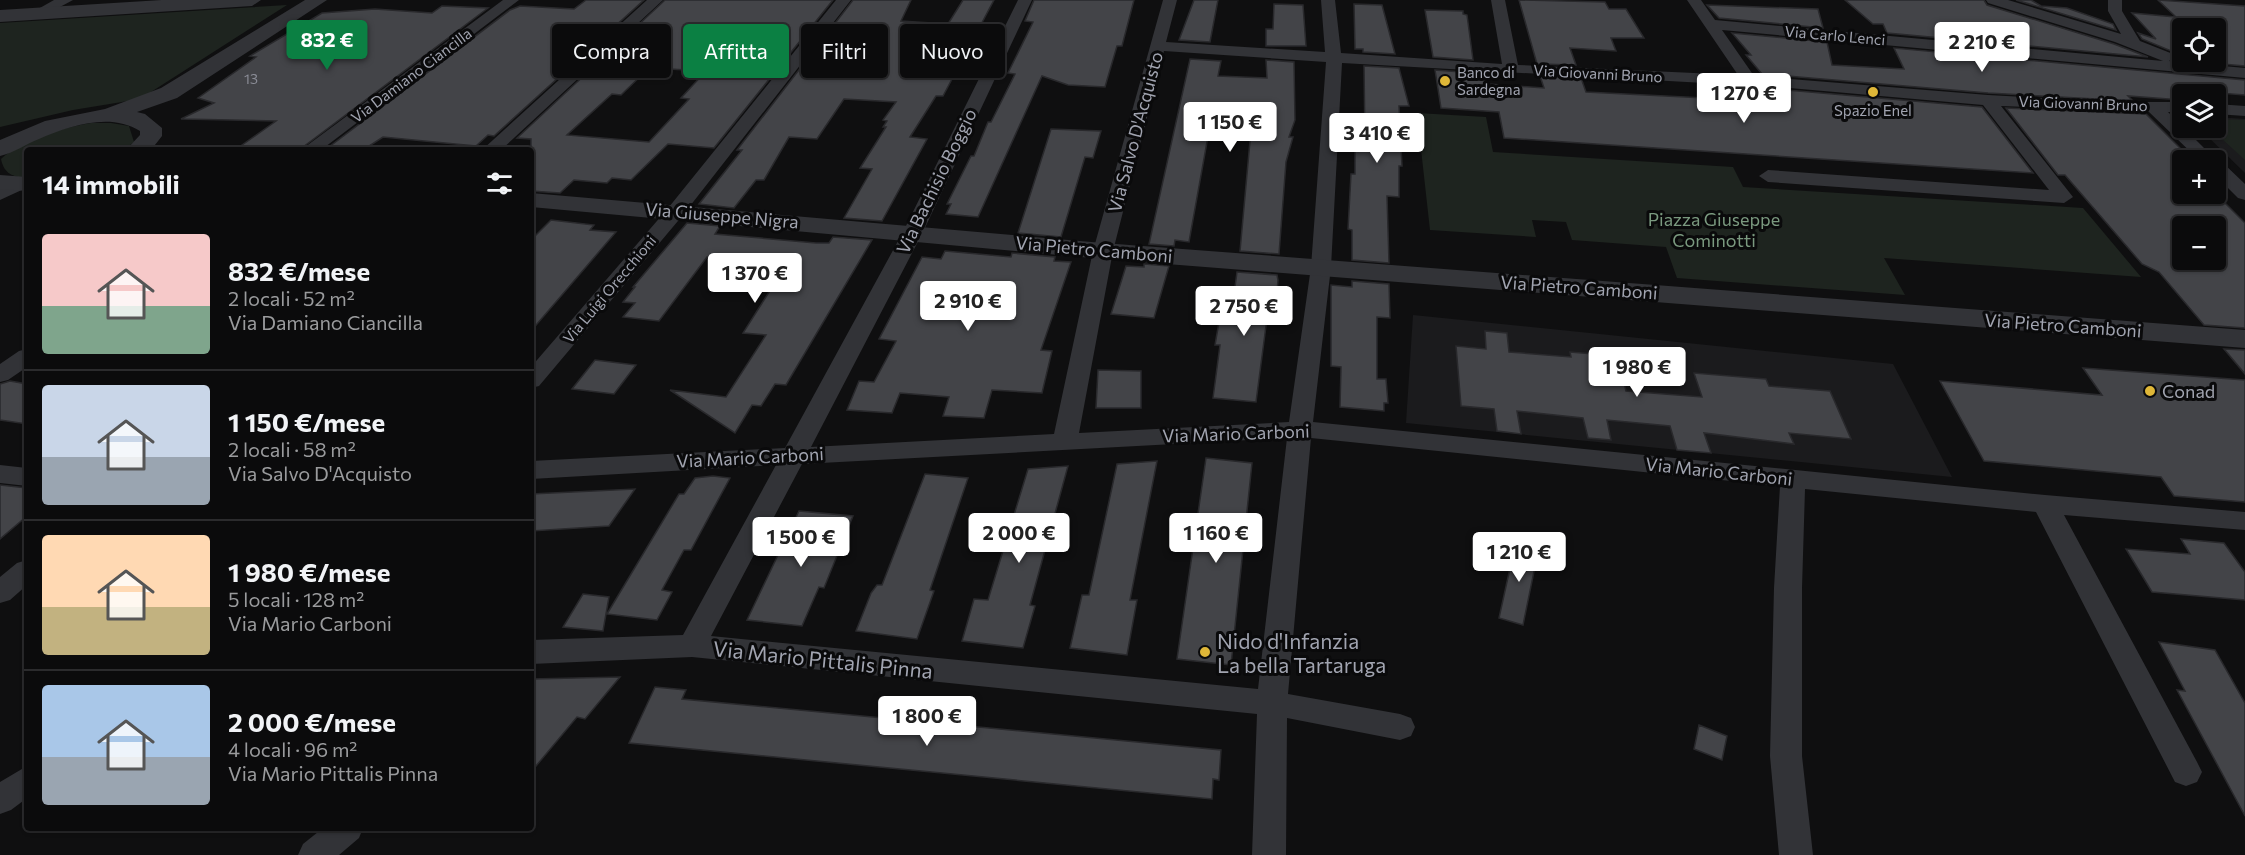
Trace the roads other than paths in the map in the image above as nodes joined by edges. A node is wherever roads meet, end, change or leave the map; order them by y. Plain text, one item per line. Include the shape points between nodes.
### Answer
1 (66, 0) edge
2 (252, 0) edge
3 (318, 0) edge
4 (512, 0) edge
5 (656, 0) edge
6 (844, 0) edge
7 (1025, 0) edge
8 (1170, 0) edge
9 (1328, 0) edge
10 (1498, 0) edge
11 (1694, 0) edge
12 (1993, 0) edge
13 (2115, 0) edge
14 (38, 14) junction
15 (0, 16) edge
16 (1711, 24) junction
17 (1157, 46) junction
18 (2136, 47) junction
19 (1334, 59) junction
20 (2172, 60) edge
21 (2172, 67) edge
22 (1511, 69) junction
23 (2226, 71) edge
24 (2245, 73) edge
25 (1749, 80) junction
26 (169, 93) junction
27 (1988, 100) junction
28 (2151, 105) junction
29 (2172, 106) edge
30 (2226, 110) edge
31 (2245, 111) edge
32 (106, 116) junction
33 (144, 122) junction
34 (35, 131) junction
35 (0, 133) edge
36 (144, 147) edge
37 (314, 147) edge
38 (494, 147) edge
39 (0, 149) edge
40 (2198, 150) edge
41 (1768, 176) dead end
42 (2226, 176) edge
43 (2245, 194) edge
44 (534, 200) edge
45 (675, 211) junction
46 (913, 232) junction
47 (1103, 250) junction
48 (1321, 267) junction
49 (2245, 339) edge
50 (24, 358) edge
51 (0, 375) edge
52 (534, 377) edge
53 (1300, 429) junction
54 (1065, 440) junction
55 (795, 454) junction
56 (534, 470) edge
57 (0, 474) edge
58 (24, 477) edge
59 (1794, 478) junction
60 (2045, 504) junction
61 (2245, 521) edge
62 (24, 573) edge
63 (0, 593) edge
64 (692, 646) junction
65 (534, 652) edge
66 (1272, 703) junction
67 (1400, 727) dead end
68 (2186, 772) dead end
69 (24, 782) edge
70 (0, 801) edge
71 (343, 831) edge
72 (315, 855) edge
73 (1269, 855) edge
74 (1796, 855) edge

1 - 14 street
2 - 14 street
3 - 26 street
4 - 37 street, Via Damiano Ciancilla
5 - 38 street
6 - 45 street, Via Luigi Orecchioni
7 - 46 street, Via Bachisio Boggio
8 - 17 street, Via Salvo D'Acquisto
9 - 19 street
10 - 22 street
11 - 16 street
12 - 18 street
13 - 18 street via 2115,11
14 - 15 street
16 - 21 street, Via Carlo Lenci
16 - 25 street
17 - 19 street, Via Giovanni Bruno
17 - 47 street, Via Salvo D'Acquisto
18 - 20 street
19 - 22 street, Via Giovanni Bruno
19 - 48 street
22 - 25 street, Via Giovanni Bruno
23 - 24 street, Via Carlo Lenci
25 - 27 street, Via Giovanni Bruno
26 - 32 street
26 - 33 street
27 - 28 street, Via Giovanni Bruno via 2115,107
27 - 41 street via 2064,197
28 - 29 street, Via Giovanni Bruno
28 - 40 street
30 - 31 street
32 - 33 street
32 - 34 street
33 - 36 street via 151,128
34 - 35 street
34 - 39 street
42 - 43 street
44 - 45 street, Via Giuseppe Nigra
45 - 46 street, Via Giuseppe Nigra
45 - 52 street, Via Luigi Orecchioni
46 - 47 street, Via Pietro Camboni
46 - 55 street, Via Bachisio Boggio
47 - 48 street, Via Pietro Camboni
47 - 54 street, Via Salvo D'Acquisto
48 - 49 street, Via Pietro Camboni
48 - 53 street
50 - 51 street
53 - 54 street, Via Mario Carboni
53 - 59 street, Via Mario Carboni
53 - 66 street
54 - 55 street, Via Mario Carboni
55 - 56 street, Via Mario Carboni
55 - 64 street, Via Bachisio Boggio
57 - 58 street
59 - 60 street, Via Mario Carboni
59 - 74 street via 1786,756
60 - 61 street, Via Mario Carboni
60 - 68 street
62 - 63 street
64 - 65 street, Via Mario Pittalis Pinna
64 - 66 street, Via Mario Pittalis Pinna
66 - 67 street, Via Mario Pittalis Pinna
66 - 73 street
69 - 70 street
71 - 72 street

